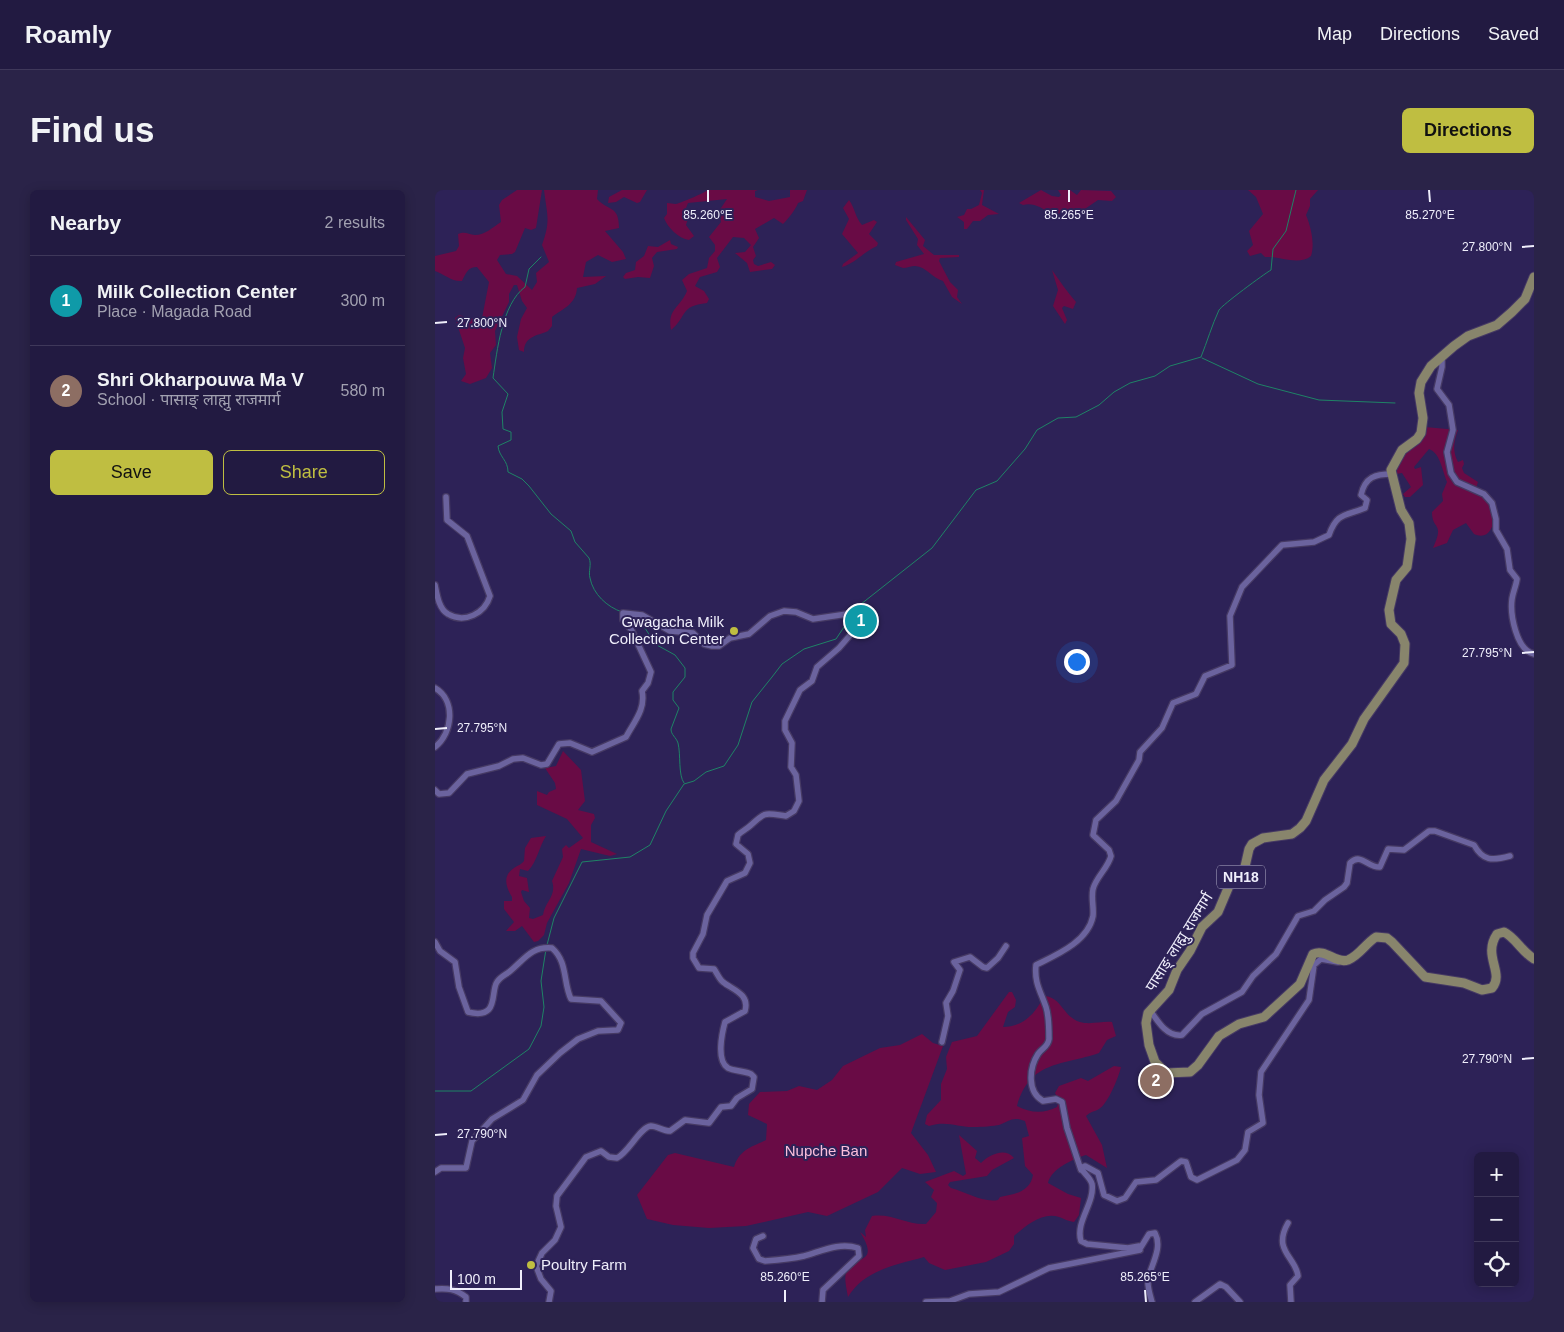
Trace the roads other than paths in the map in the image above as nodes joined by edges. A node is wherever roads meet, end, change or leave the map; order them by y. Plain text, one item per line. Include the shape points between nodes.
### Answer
1 (1534, 277) edge
2 (1442, 356) junction
3 (1391, 474) junction
4 (446, 497) dead end
5 (435, 585) edge
6 (1534, 654) edge
7 (435, 688) edge
8 (435, 747) edge
9 (435, 790) edge
10 (1510, 856) dead end
11 (435, 942) edge
12 (1006, 946) dead end
13 (1534, 959) edge
14 (1341, 960) junction
15 (1150, 1010) junction
16 (942, 1042) dead end
17 (1081, 1170) junction
18 (435, 1172) edge
19 (1288, 1223) dead end
20 (763, 1236) dead end
21 (1141, 1247) junction
22 (435, 1289) edge
23 (466, 1302) edge
24 (549, 1302) edge
25 (822, 1302) edge
26 (926, 1302) edge
27 (1152, 1302) edge
28 (1195, 1302) edge
29 (1240, 1302) edge
30 (1291, 1302) edge

1 - 2 main road via 1525,299 1497,325 1468,336
2 - 3 main road via 1431,366 1419,389 1423,418 1421,433 1402,450
2 - 6 street via 1437,389 1448,401 1453,426 1447,452 1448,464 1457,482 1484,494 1492,503 1496,530 1507,549 1510,570 1517,579 1512,600 1516,630 1527,651
3 - 15 main road, पासाङ् लाह्मु राजमार्ग / NH18 via 1411,533 1407,567 1396,580 1389,610 1391,624 1405,644 1404,663 1324,780 1306,821 1292,834 1263,838 1252,844 1244,872 1229,886 1218,912 1202,927 1169,990
3 - 17 street via 1375,474 1369,478 1361,495 1367,500 1365,508 1343,514 1335,520 1329,535 1314,542 1282,545 1250,577 1229,616 1232,665 1205,676 1196,694 1173,703 1162,728 1140,752 1137,765 1116,801 1094,826 1093,835 1111,856 1093,890 1092,919 1086,929 1077,941 1056,957 1037,965 1036,977 1046,1006 1049,1043 1036,1056 1031,1074 1037,1097 1043,1101 1056,1099 1062,1102
4 - 5 street via 447,520 467,536 490,596 487,605 476,615 464,618 443,610
7 - 8 street via 442,692 449,708 448,727
9 - 24 street via 439,794 449,793 467,774 517,758 547,764 559,744 570,744 592,752 626,737 629,727 641,712 644,703 642,690 651,667 623,620 623,613 642,615 670,631 693,633 711,646 749,634 770,616 784,611 813,619 838,617 850,612 854,613 854,620 859,625 817,667 812,681 800,690 785,721 785,730 793,748 791,761 796,775 797,807 786,816 760,815 738,835 736,844 748,854 749,868 722,886 693,953 699,968 714,969 720,981 740,993 745,1001 745,1011 725,1022 722,1056 730,1068 751,1074 752,1089 731,1106 721,1108 709,1123 685,1120 670,1131 650,1126 642,1130 617,1158 601,1151 586,1157 557,1196 561,1221 559,1234 537,1260 537,1273 551,1291
10 - 15 street via 1485,858 1473,845 1435,831 1424,834 1404,850 1389,849 1380,867 1354,859 1350,862 1344,887 1314,912 1295,918 1276,954 1241,992 1202,1014 1183,1035 1175,1036 1166,1030
11 - 18 street via 455,962 459,988 468,1012 486,1011 493,1003 498,981 534,950 552,948 560,958 571,999 601,1001 621,1022 618,1030 598,1031 578,1039 559,1053 537,1075 523,1100 492,1119 472,1142 466,1168 441,1168
12 - 16 street via 987,968 970,957 954,962 961,970 946,1003 948,1013
13 - 14 main road via 1509,935 1504,932 1497,934 1490,948 1497,979 1492,988 1486,990 1464,982 1425,977 1392,942 1382,937 1372,940 1348,960
14 - 15 main road, पासाङ् लाह्मु राजमार्ग via 1321,952 1313,954 1302,980 1292,992 1264,1018 1239,1024 1219,1036 1190,1072 1166,1073 1155,1062 1146,1018
14 - 17 street via 1321,959 1314,965 1309,1000 1261,1072 1259,1095 1263,1123 1249,1132 1245,1150 1237,1160 1197,1180 1191,1177 1186,1162 1181,1161 1156,1180 1136,1182 1125,1198 1117,1201 1104,1195 1098,1173 1085,1166
17 - 21 street via 1089,1178 1092,1189 1080,1231 1081,1241
19 - 30 street via 1283,1246 1285,1254 1297,1268 1298,1276 1290,1285
20 - 25 street via 756,1239 753,1248 759,1259 765,1261 803,1256 837,1246 857,1248 859,1256 823,1290
21 - 26 street via 1136,1252 1049,1268 999,1292
21 - 27 street via 1149,1234 1155,1233 1158,1244 1148,1280
22 - 23 street via 459,1292 466,1297
28 - 29 street via 1220,1284

